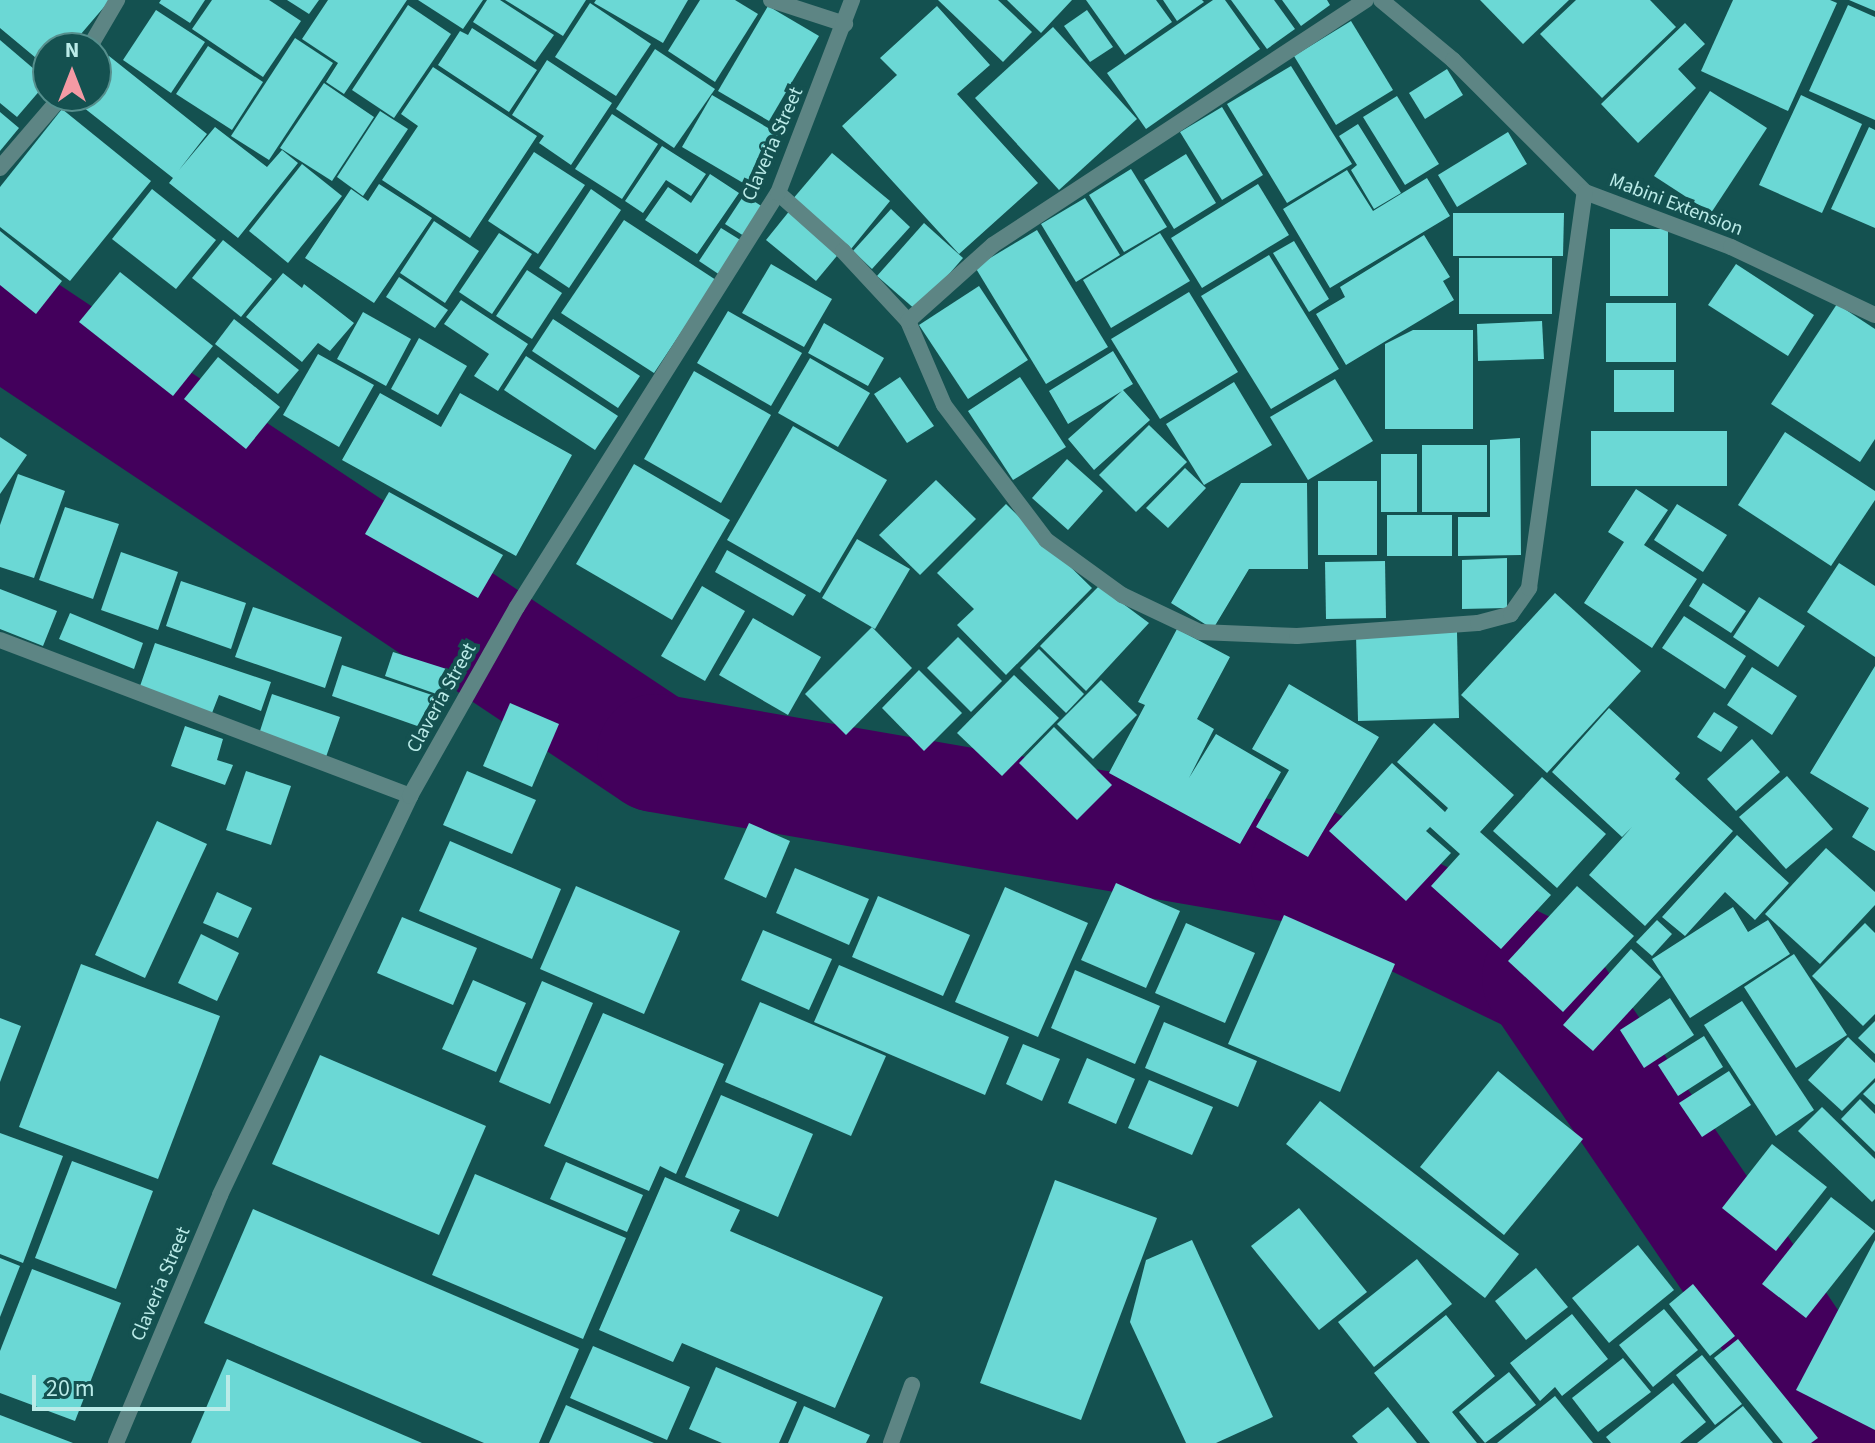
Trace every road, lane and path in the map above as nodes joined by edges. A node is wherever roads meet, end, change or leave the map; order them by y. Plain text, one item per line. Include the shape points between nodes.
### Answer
1 (117, 0) edge
2 (771, 0) edge
3 (852, 0) edge
4 (1366, 0) edge
5 (1381, 0) edge
6 (845, 24) junction
7 (98, 32) edge
8 (48, 112) edge
9 (0, 168) edge
10 (1585, 192) junction
11 (778, 193) junction
12 (1875, 315) edge
13 (908, 321) junction
14 (0, 640) edge
15 (410, 796) junction
16 (912, 1385) dead end
17 (116, 1443) edge
18 (891, 1443) edge

1 - 7 street
2 - 6 street
3 - 6 street, Claveria Street
4 - 13 street via 993,245
5 - 10 street, Mabini Extension via 1453,60
6 - 11 street, Claveria Street
8 - 9 street
10 - 12 street, Mabini Extension via 1731,247
10 - 13 street via 1529,588 1511,614 1478,623 1297,636 1200,632 1122,595 1046,540 993,474 944,405
11 - 13 street via 843,251
11 - 15 street, Claveria Street via 517,607
14 - 15 street
15 - 17 street, Claveria Street via 220,1195
16 - 18 street

